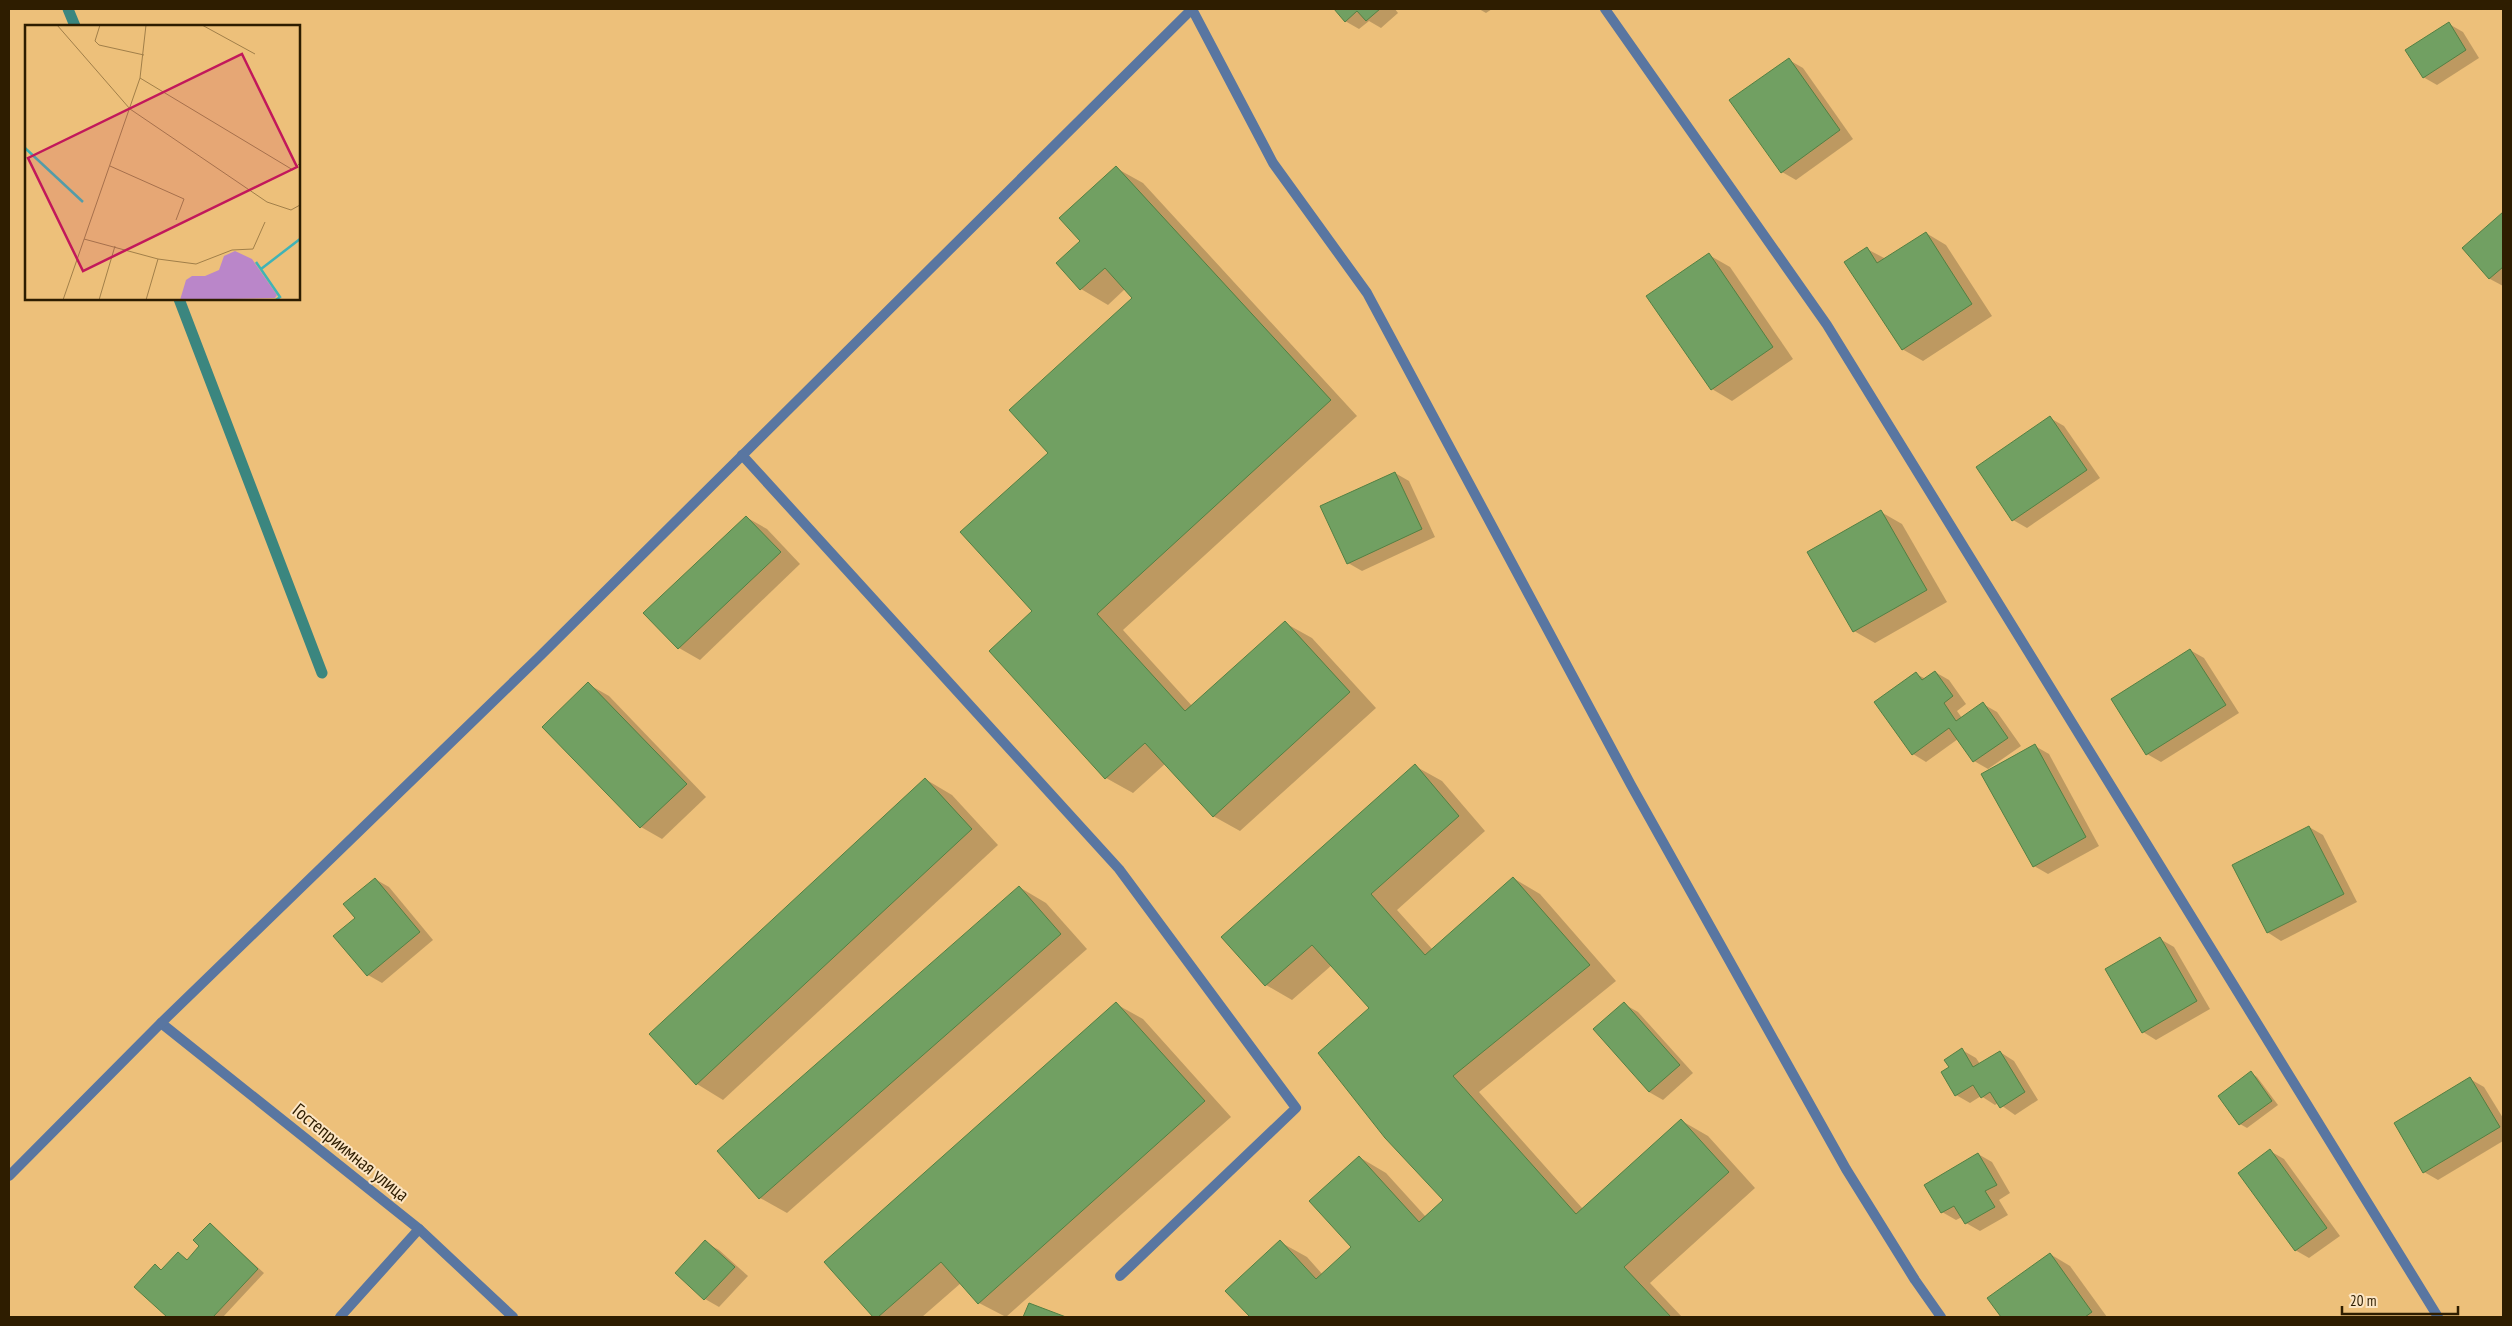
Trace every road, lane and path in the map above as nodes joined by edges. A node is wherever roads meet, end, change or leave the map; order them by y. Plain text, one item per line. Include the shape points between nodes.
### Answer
1 (1192, 9) edge
2 (1605, 9) edge
3 (742, 455) junction
4 (161, 1023) junction
5 (9, 1176) edge
6 (419, 1229) junction
7 (1120, 1276) dead end
8 (340, 1317) edge
9 (513, 1317) edge
10 (1941, 1317) edge
11 (2438, 1317) edge

1 - 3 street
1 - 10 street via 1273,163 1367,293 1626,776 1846,1170
2 - 11 street via 1827,326
3 - 4 street via 530,666
3 - 7 street via 1119,869 1296,1108
4 - 5 street
4 - 6 street, Гостеприимная улица
6 - 8 street
6 - 9 street, Гостеприимная улица

